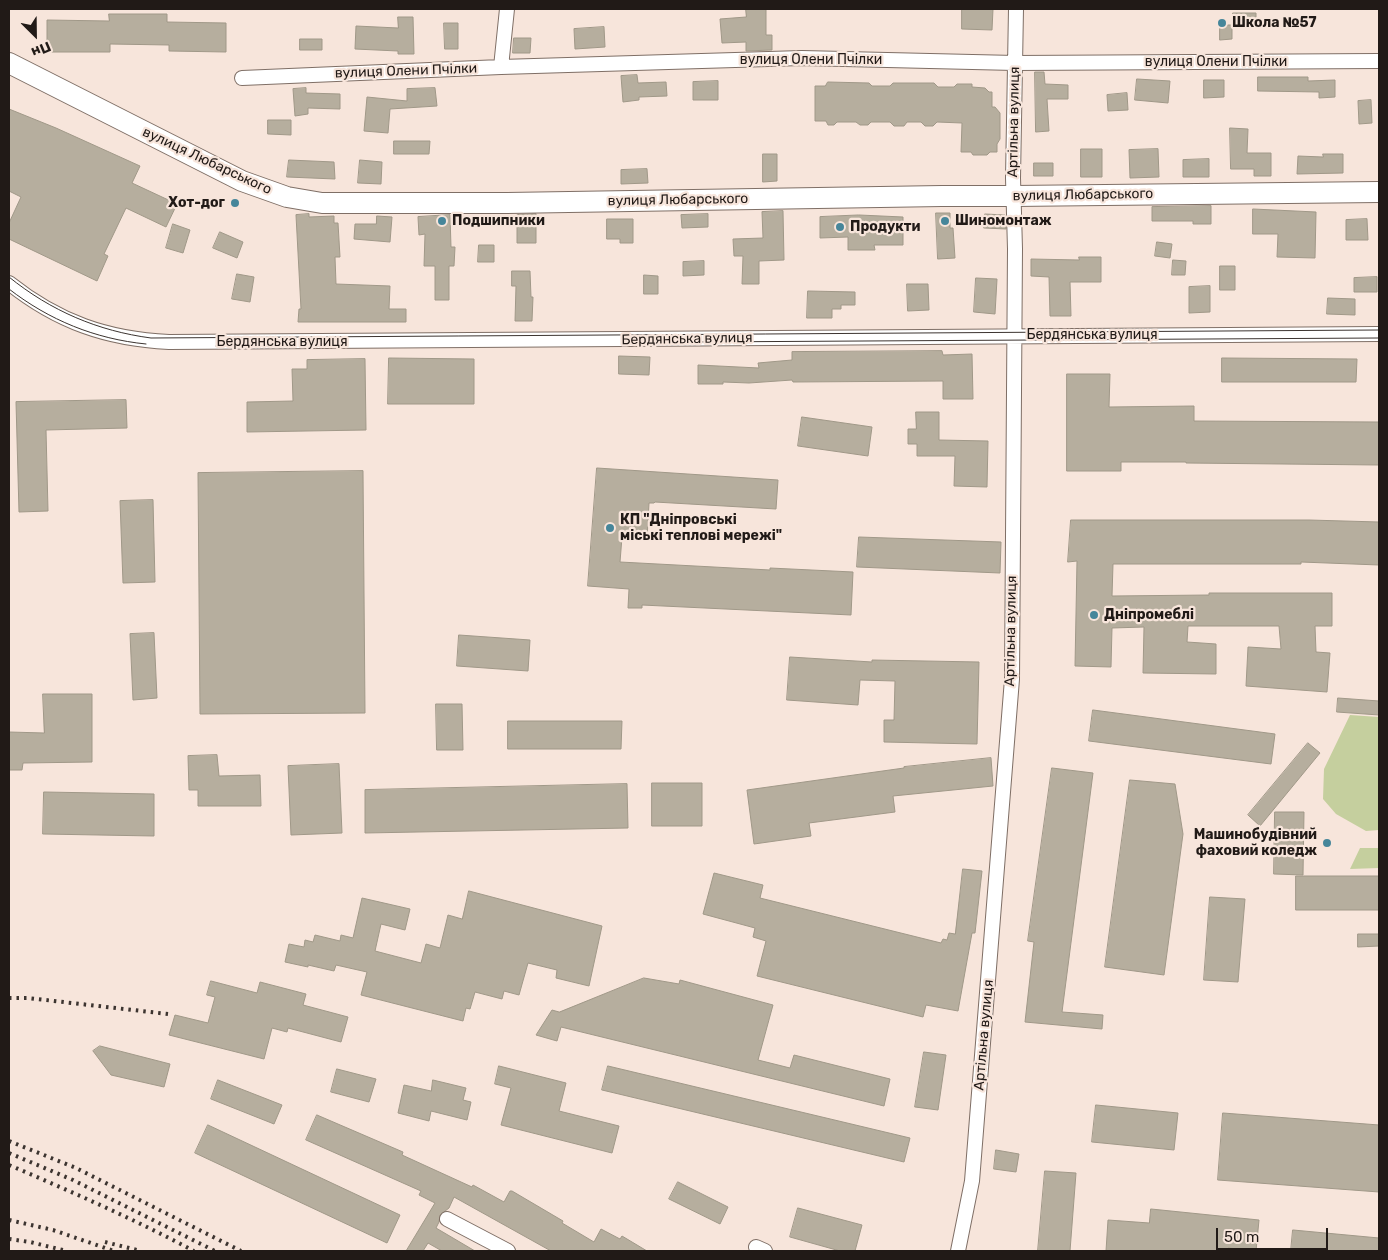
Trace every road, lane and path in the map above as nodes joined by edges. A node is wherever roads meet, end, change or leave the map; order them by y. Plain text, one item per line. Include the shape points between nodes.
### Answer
1 (507, 9) edge
2 (1016, 9) edge
3 (1379, 60) edge
4 (9, 63) edge
5 (1015, 63) junction
6 (501, 66) junction
7 (242, 78) dead end
8 (1379, 192) edge
9 (1014, 196) junction
10 (9, 283) edge
11 (1379, 334) edge
12 (1014, 336) junction
13 (447, 1219) dead end
14 (508, 1251) edge
15 (958, 1251) edge

1 - 6 street
2 - 5 street, Артільна вулиця
3 - 5 street, вулиця Олени Пчілки
4 - 9 main road, вулиця Любарського via 242,181 286,197 322,203
5 - 6 street, вулиця Олени Пчілки via 802,58
5 - 9 street, Артільна вулиця
6 - 7 street, вулиця Олени Пчілки
8 - 9 main road, вулиця Любарського
9 - 12 street, Артільна вулиця
10 - 12 street, Бердянська вулиця via 37,304 68,320 101,332 142,341
11 - 12 street, Бердянська вулиця
12 - 15 street, Артільна вулиця via 1012,679 972,1181
13 - 14 street

